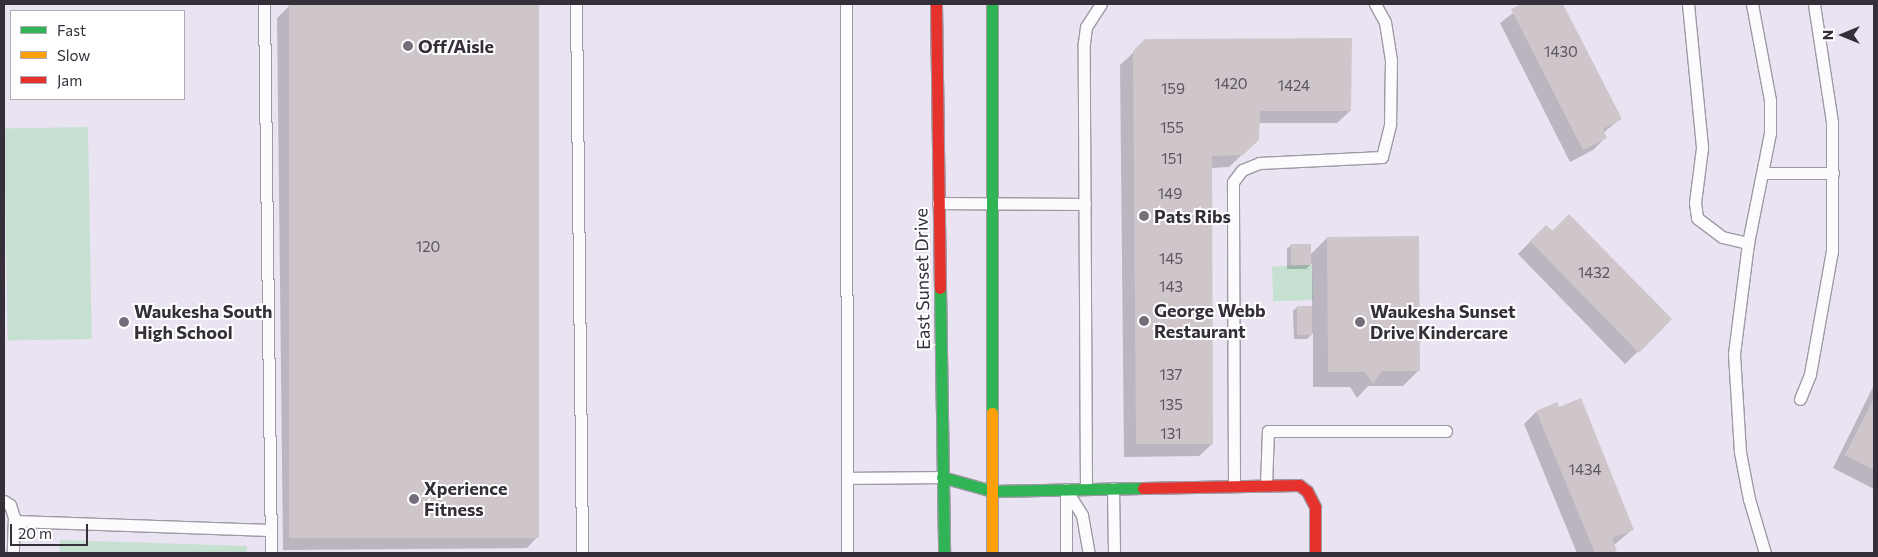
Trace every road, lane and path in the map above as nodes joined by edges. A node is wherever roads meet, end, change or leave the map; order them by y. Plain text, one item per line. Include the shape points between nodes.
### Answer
1 (264, 4) edge
2 (576, 4) edge
3 (846, 4) edge
4 (936, 4) edge
5 (992, 4) edge
6 (1101, 4) edge
7 (1375, 4) edge
8 (1688, 4) edge
9 (1752, 4) edge
10 (1814, 4) edge
11 (1763, 173) junction
12 (1833, 173) junction
13 (938, 203) junction
14 (1085, 204) junction
15 (992, 205) junction
16 (1748, 243) junction
17 (1800, 399) dead end
18 (1446, 431) dead end
19 (942, 477) junction
20 (847, 478) junction
21 (1266, 485) junction
22 (1234, 486) junction
23 (1113, 488) junction
24 (1066, 489) junction
25 (1086, 489) junction
26 (992, 491) junction
27 (4, 501) edge
28 (14, 521) junction
29 (271, 530) junction
30 (13, 553) edge
31 (271, 553) edge
32 (582, 553) edge
33 (847, 553) edge
34 (944, 553) edge
35 (992, 553) edge
36 (1066, 553) edge
37 (1089, 553) edge
38 (1114, 553) edge
39 (1315, 553) edge
40 (1765, 553) edge

1 - 29 lane
2 - 32 lane
3 - 20 lane
4 - 13 main road, East Sunset Drive
5 - 15 main road
6 - 14 lane via 1086,27 1084,43
7 - 22 lane via 1385,22 1391,60 1390,124 1382,157 1260,163 1242,170 1233,182
8 - 16 lane via 1702,148 1695,203 1697,218 1722,237
9 - 11 lane via 1770,100 1770,133
10 - 12 lane via 1832,122
11 - 12 lane
11 - 16 lane
12 - 17 lane via 1832,251 1810,374
13 - 15 lane
13 - 19 main road, East Sunset Drive
14 - 15 lane
14 - 25 lane
15 - 26 main road
16 - 40 lane via 1734,354 1736,409 1749,499
18 - 21 lane via 1268,431
19 - 20 lane
19 - 26 main road
19 - 34 main road, East Sunset Drive
20 - 33 lane
21 - 22 main road
21 - 39 main road via 1299,485 1311,498 1315,507
22 - 23 main road
23 - 25 main road
23 - 38 lane
24 - 25 main road
24 - 26 main road
24 - 36 lane
24 - 37 lane via 1082,515
26 - 35 main road
27 - 28 lane via 10,505
28 - 29 lane
28 - 30 lane
29 - 31 lane

